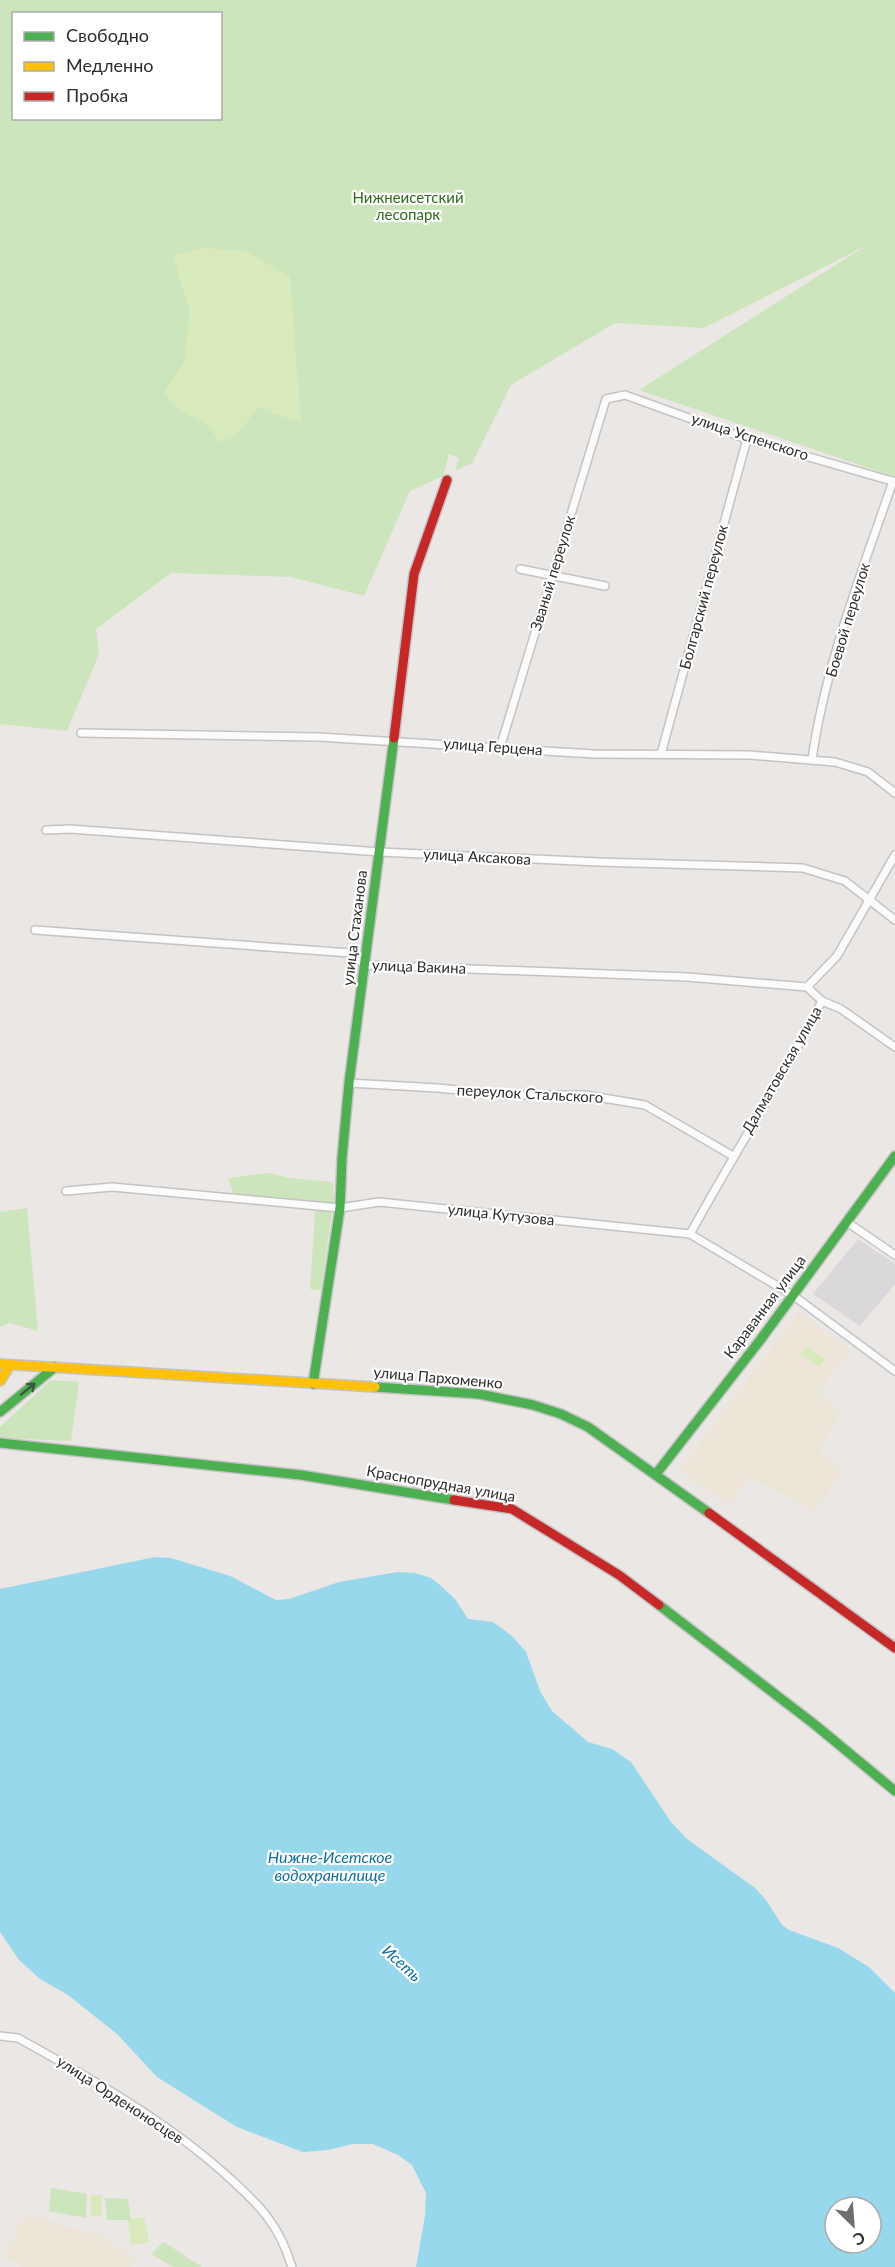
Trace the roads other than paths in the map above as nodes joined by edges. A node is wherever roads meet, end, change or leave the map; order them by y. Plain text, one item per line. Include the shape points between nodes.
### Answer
1 (606, 399) joint
2 (747, 439) junction
3 (447, 480) dead end
4 (894, 482) edge
5 (520, 569) dead end
6 (553, 574) junction
7 (604, 586) dead end
8 (81, 733) dead end
9 (393, 741) junction
10 (500, 748) junction
11 (661, 754) junction
12 (812, 760) junction
13 (895, 794) edge
14 (46, 830) dead end
15 (380, 852) junction
16 (895, 855) edge
17 (869, 901) junction
18 (895, 920) edge
19 (35, 930) dead end
20 (365, 965) junction
21 (807, 987) junction
22 (822, 1001) junction
23 (895, 1047) edge
24 (349, 1083) junction
25 (733, 1156) junction
26 (895, 1156) edge
27 (66, 1191) dead end
28 (340, 1208) junction
29 (847, 1222) junction
30 (690, 1234) junction
31 (895, 1255) edge
32 (794, 1296) junction
33 (0, 1364) edge
34 (10, 1365) junction
35 (55, 1367) junction
36 (895, 1371) edge
37 (0, 1381) edge
38 (313, 1384) junction
39 (0, 1412) edge
40 (0, 1443) edge
41 (656, 1474) junction
42 (895, 1648) edge
43 (895, 1791) edge
44 (0, 2036) edge
45 (292, 2267) edge

1 - 2 street, улица Успенского via 625,395
1 - 6 street, Званый переулок
2 - 4 street, улица Успенского
2 - 11 street, Болгарский переулок
3 - 9 street, улица Стаханова via 414,574
4 - 12 street, Боевой переулок via 840,637 817,723
5 - 6 street
6 - 7 street
6 - 10 street, Званый переулок
8 - 9 street, улица Герцена
9 - 10 street, улица Герцена
9 - 15 street, улица Стаханова
10 - 11 street, улица Герцена
11 - 12 street, улица Герцена
12 - 13 street, улица Герцена via 868,772
14 - 15 street, улица Аксакова
15 - 17 street, улица Аксакова via 803,868 845,881
15 - 20 street, улица Стаханова
16 - 17 street, Далматовская улица
17 - 18 street, улица Аксакова
17 - 21 street, Далматовская улица via 837,956
19 - 20 street, улица Вакина via 351,953
20 - 21 street, улица Вакина via 687,977
20 - 24 street, улица Стаханова
21 - 22 street, Далматовская улица
22 - 23 street via 841,1009
22 - 25 street, Далматовская улица
24 - 25 street, переулок Стальского via 507,1095 585,1095 645,1105
24 - 28 street, улица Стаханова
25 - 30 street, Далматовская улица
26 - 29 street, Караванная улица
27 - 28 street, улица Кутузова via 112,1187
28 - 30 street, улица Кутузова via 379,1202
28 - 38 street, улица Стаханова
29 - 31 street
29 - 32 street, Караванная улица
30 - 32 street, улица Кутузова
32 - 36 street, улица Кутузова
32 - 41 street, Караванная улица
33 - 34 street, улица Пархоменко
34 - 35 street, улица Пархоменко
34 - 37 street
35 - 38 street, улица Пархоменко
39 -> 35 street
38 - 41 street, улица Пархоменко via 479,1394 533,1405 588,1428
40 - 43 street, Краснопрудная улица via 301,1474 512,1509 652,1599
41 - 42 street, улица Пархоменко
44 - 45 street, улица Орденоносцев via 18,2038 126,2101 209,2160 270,2219

